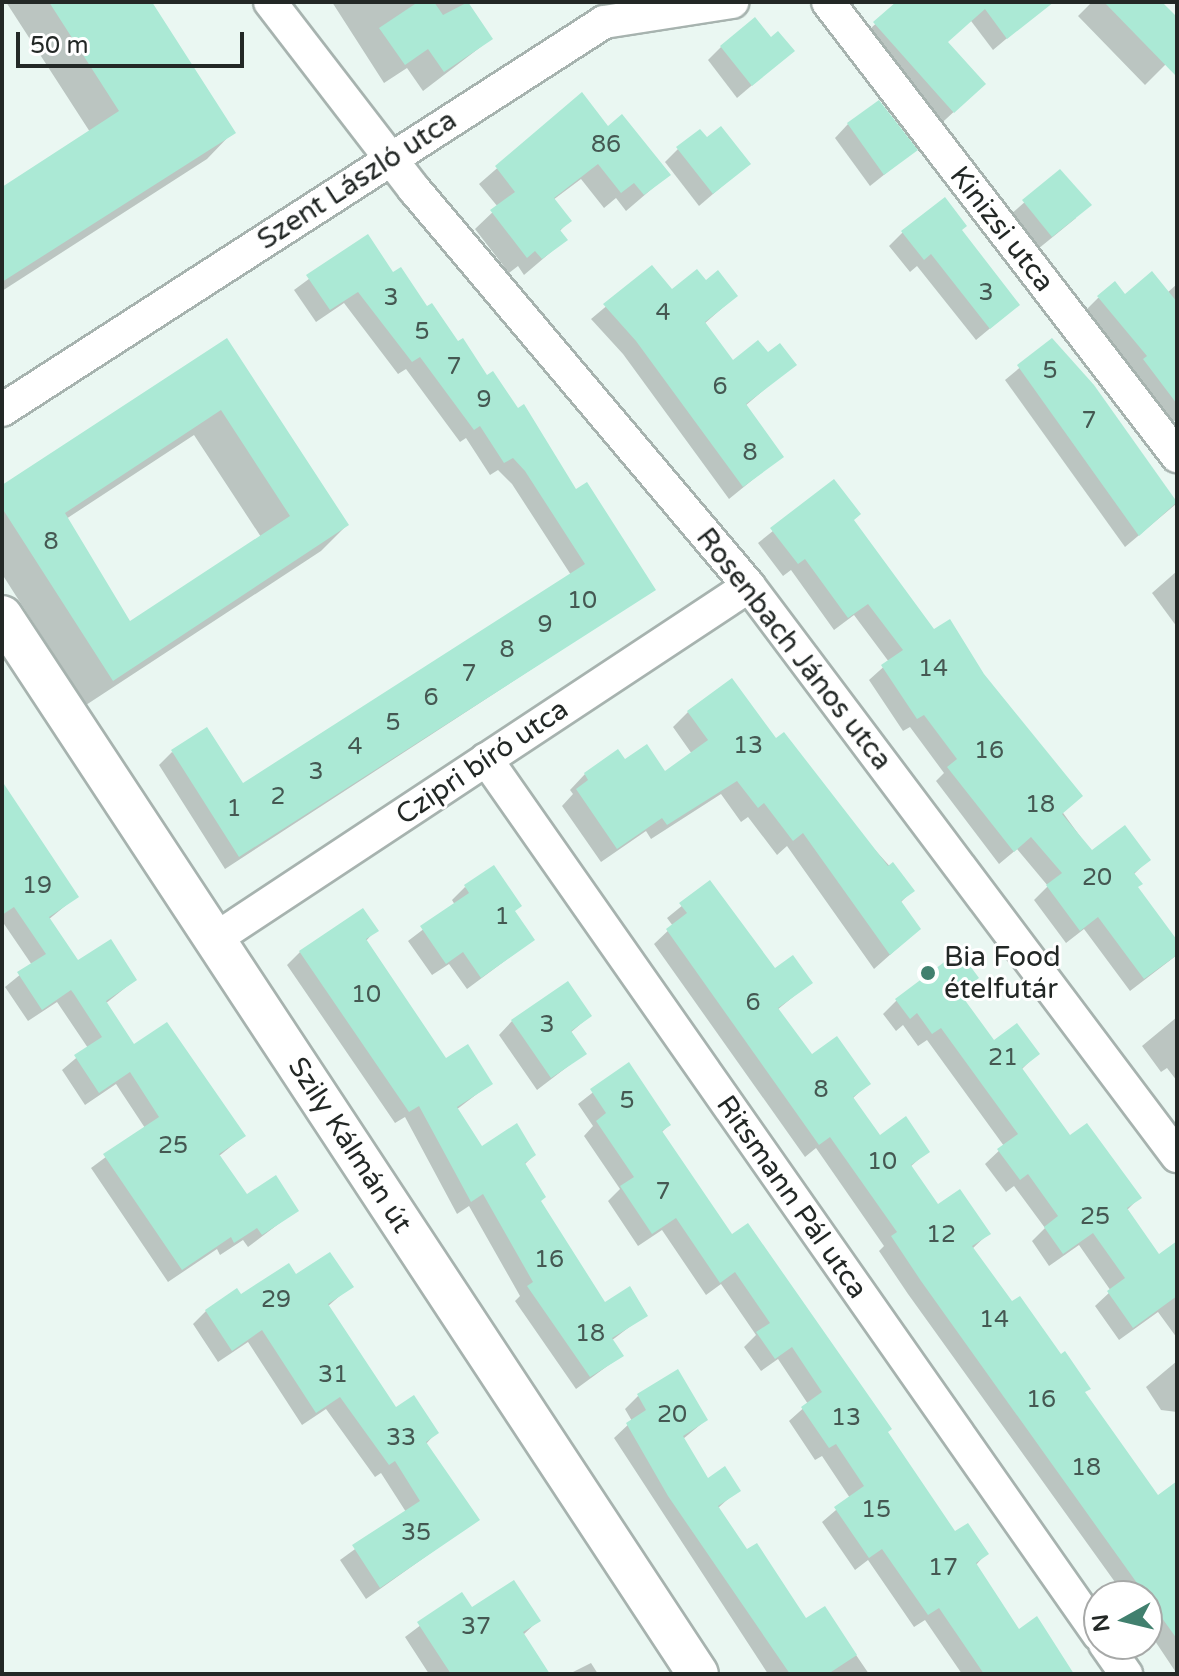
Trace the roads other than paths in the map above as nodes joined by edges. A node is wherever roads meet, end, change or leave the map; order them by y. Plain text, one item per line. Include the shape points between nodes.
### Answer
1 (270, 2) edge
2 (732, 2) edge
3 (828, 2) edge
4 (599, 12) edge
5 (390, 159) junction
6 (2, 410) edge
7 (1177, 456) edge
8 (749, 586) junction
9 (2, 616) edge
10 (486, 759) junction
11 (215, 939) junction
12 (1177, 1156) edge
13 (1083, 1612) edge
14 (698, 1674) edge

1 - 5 street, Rosenbach János utca
2 - 4 street, Szent László utca
3 - 7 street, Kinizsi utca
4 - 5 street, Szent László utca
5 - 6 street, Szent László utca
5 - 8 street, Rosenbach János utca
8 - 10 street, Czipri bíró utca
8 - 12 street, Rosenbach János utca
9 - 11 street, Szily Kálmán út
10 - 11 street, Czipri bíró utca
10 - 13 street, Ritsmann Pál utca
11 - 14 street, Szily Kálmán út

